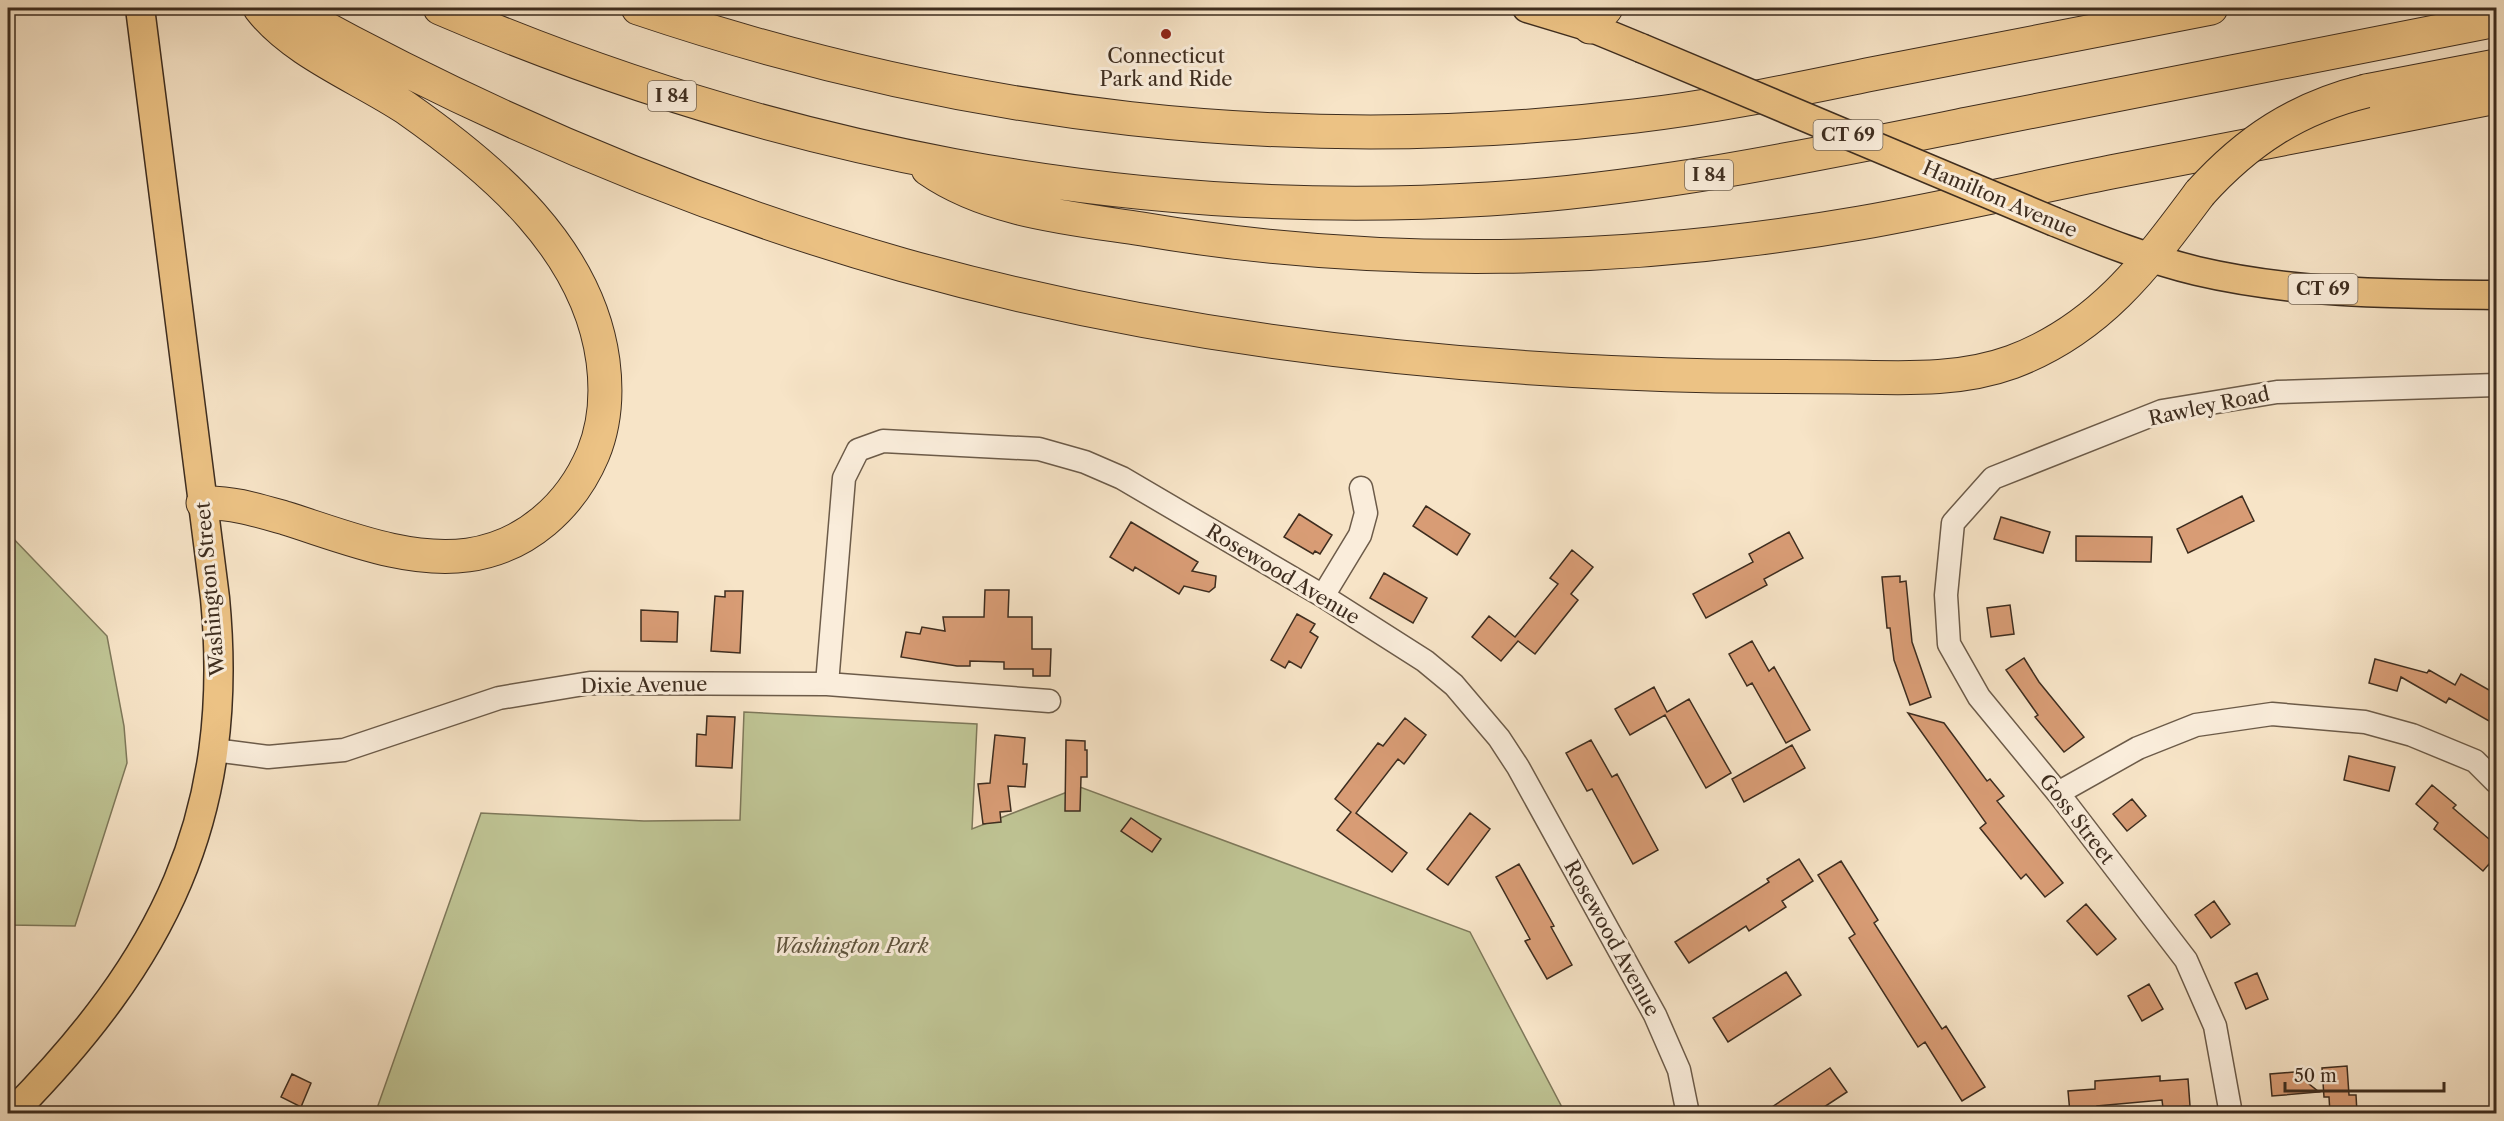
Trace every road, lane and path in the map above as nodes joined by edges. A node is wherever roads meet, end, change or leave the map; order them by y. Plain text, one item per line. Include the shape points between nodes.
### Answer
1 (140, 8) edge
2 (260, 8) edge
3 (288, 8) edge
4 (440, 8) edge
5 (638, 8) edge
6 (1527, 8) edge
7 (2211, 8) edge
8 (1598, 17) edge
9 (2496, 20) edge
10 (2496, 66) edge
11 (2496, 97) edge
12 (912, 157) junction
13 (2152, 258) junction
14 (2496, 295) edge
15 (2496, 385) edge
16 (1361, 488) dead end
17 (203, 503) junction
18 (1953, 523) joint
19 (1323, 596) junction
20 (827, 684) junction
21 (1049, 700) dead end
22 (214, 750) junction
23 (2496, 782) edge
24 (2058, 793) junction
25 (14, 1111) edge
26 (1688, 1113) edge
27 (2231, 1113) edge

1 - 17 main road, Washington Street
2 - 17 highway via 285,34 451,141 528,211 564,260 591,314 602,356 604,406 596,448 566,501 522,535 472,554 412,554 244,506
3 - 13 highway via 533,131 685,193 793,231 1015,294 1124,317 1299,344 1599,372 1948,376 2001,366 2054,342 2115,297
4 - 12 highway, I 84 via 570,60 680,98 781,128
5 - 7 highway via 795,56 999,102 1188,125 1384,133 1521,127 1670,112
6 - 8 main road, Hamilton Avenue / CT 69
8 - 13 main road, Hamilton Avenue / CT 69, bridge via 1641,48 2055,222
9 - 12 highway, I 84 via 1754,166 1665,182 1544,195 1390,203 1201,199 1096,188
10 - 13 highway, bridge via 2366,92 2312,108 2280,124 2235,156 2200,193
11 - 12 highway via 1860,223 1738,240 1590,253 1388,255 1243,244 1100,223 992,200 951,184
13 - 14 main road, Hamilton Avenue / CT 69 via 2228,277 2292,286
15 - 18 street, Rawley Road via 2277,392 2162,411 1993,478
16 - 19 street via 1366,513 1360,536
17 - 22 main road, Washington Street via 220,661
18 - 24 street, Goss Street via 1946,595 1949,644 1979,697
19 - 20 street, Rosewood Avenue via 1122,478 1085,462 1039,449 883,441 858,450 844,478
19 - 26 street, Rosewood Avenue via 1440,673 1499,738 1655,1016 1679,1070
20 - 21 street, Dixie Avenue
20 - 22 street, Dixie Avenue via 590,683 500,698 344,750 268,757
22 - 25 main road, Washington Street via 192,844 152,937 94,1024
23 - 24 street via 2475,761 2412,735 2365,722 2272,714 2196,725 2138,748
24 - 27 street, Goss Street via 2186,960 2216,1026

